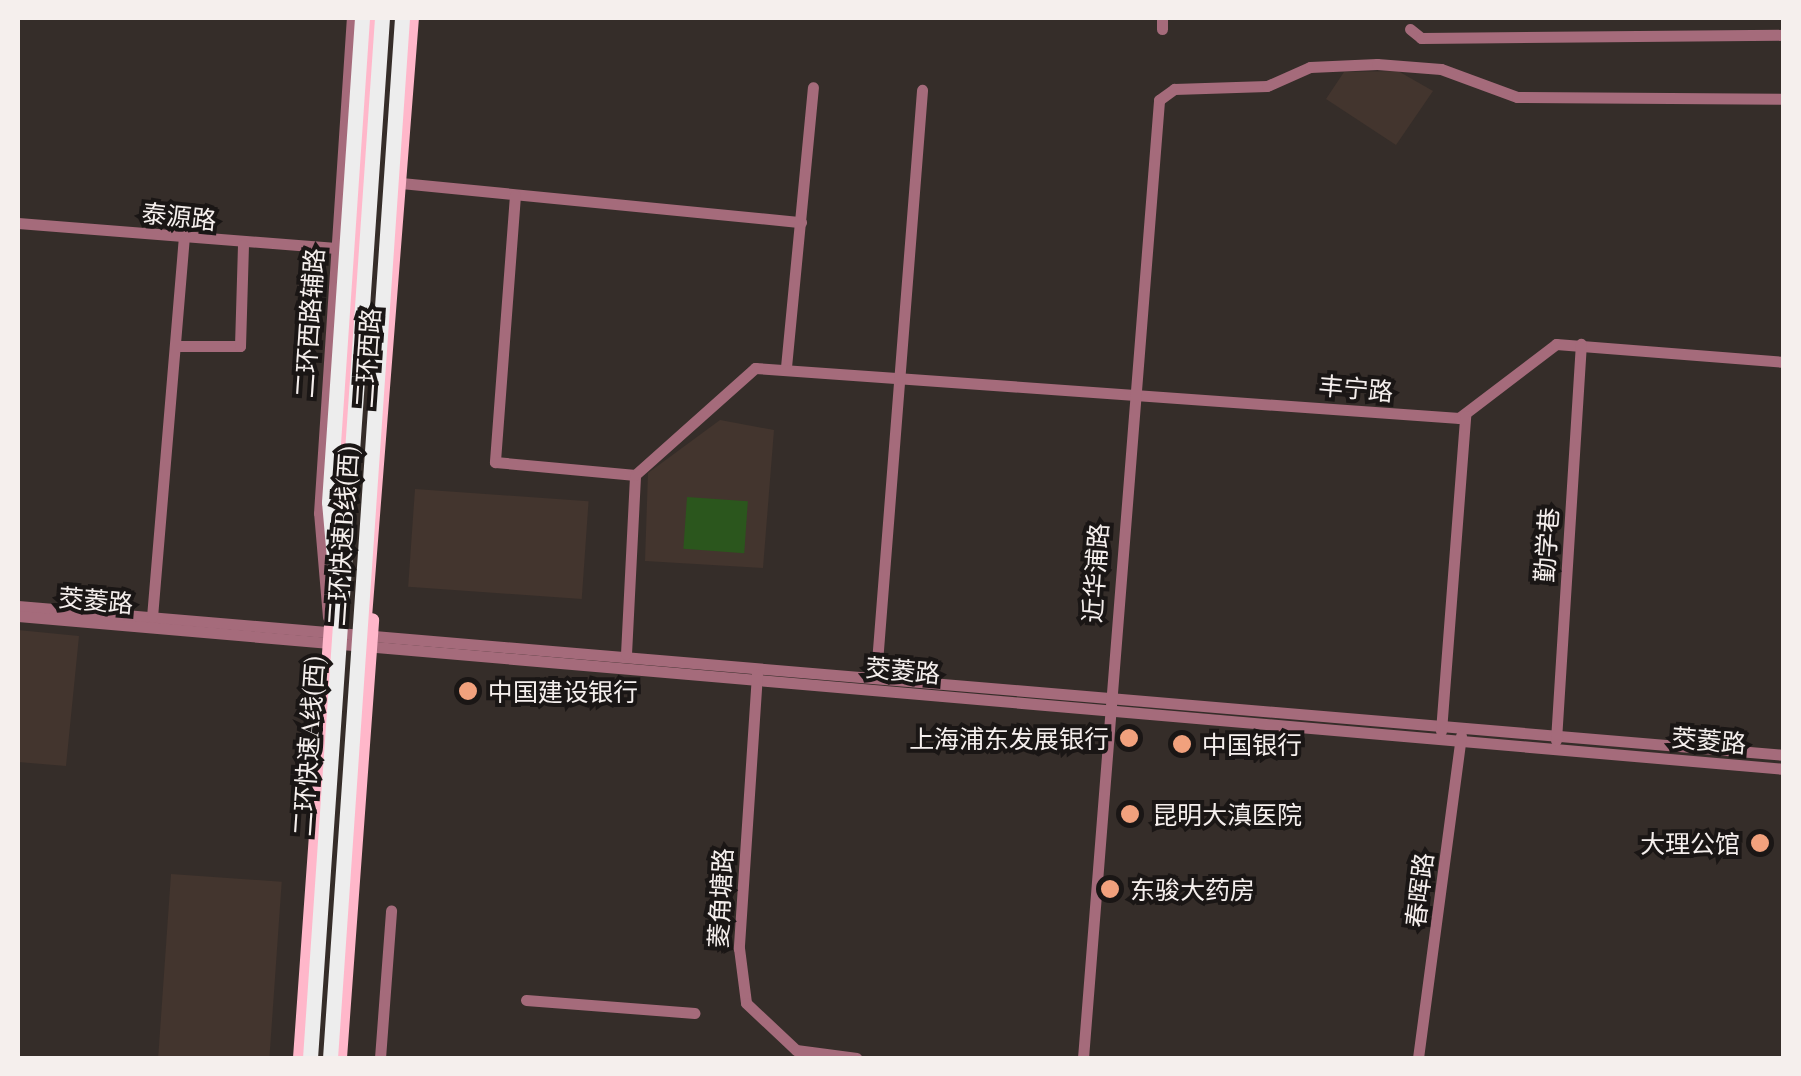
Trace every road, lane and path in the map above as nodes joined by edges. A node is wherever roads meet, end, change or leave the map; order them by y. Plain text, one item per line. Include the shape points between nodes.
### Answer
1 (352, 18) edge
2 (362, 18) edge
3 (372, 18) edge
4 (382, 18) edge
5 (402, 18) edge
6 (412, 18) edge
7 (1410, 30) dead end
8 (1784, 36) edge
9 (813, 87) dead end
10 (922, 90) dead end
11 (1784, 98) edge
12 (401, 183) junction
13 (515, 195) junction
14 (801, 222) junction
15 (18, 223) edge
16 (184, 239) junction
17 (242, 245) junction
18 (336, 248) junction
19 (1582, 344) junction
20 (176, 346) junction
21 (1784, 362) edge
22 (786, 367) junction
23 (898, 382) junction
24 (1131, 396) junction
25 (1465, 416) junction
26 (635, 475) junction
27 (335, 569) junction
28 (18, 606) edge
29 (18, 616) edge
30 (152, 618) junction
31 (335, 638) junction
32 (366, 640) junction
33 (626, 654) junction
34 (758, 665) junction
35 (876, 675) junction
36 (756, 679) junction
37 (347, 683) junction
38 (1108, 696) junction
39 (1106, 710) junction
40 (1441, 725) junction
41 (1462, 728) junction
42 (1557, 735) junction
43 (1440, 740) junction
44 (1460, 742) junction
45 (1556, 749) junction
46 (1784, 755) edge
47 (1784, 769) edge
48 (391, 910) dead end
49 (526, 1000) dead end
50 (694, 1013) dead end
51 (300, 1058) edge
52 (312, 1058) edge
53 (328, 1058) edge
54 (340, 1058) edge
55 (380, 1058) edge
56 (856, 1058) edge
57 (1082, 1058) edge
58 (1418, 1058) edge

1 - 18 street, 二环西路辅路
2 - 27 highway via 333,442
3 - 27 main road, 二环西路
4 - 52 highway, 二环快速A线(西)
5 - 53 highway, 二环快速B线(西)
6 - 12 main road, 二环西路
7 - 8 street via 1421,38
9 - 14 street
10 - 23 street
11 - 24 street, 近华浦路 via 1517,97 1440,69 1378,64 1164,94 1154,115
12 - 13 street
12 - 32 main road, 二环西路
13 - 14 street
13 - 26 street via 495,462
14 - 22 street
15 - 16 street, 泰源路
16 - 17 street, 泰源路
16 - 20 street
17 - 18 street, 泰源路
17 - 20 street via 240,346
18 - 31 street, 二环西路辅路 via 319,512
19 - 21 street
19 - 25 street via 1535,352
19 - 42 street, 勤学巷
20 - 30 street
22 - 23 street, 丰宁路
22 - 26 street, 丰宁路 via 756,368
23 - 24 street, 丰宁路
23 - 35 street
24 - 25 street, 丰宁路
24 - 38 street, 近华浦路
25 - 40 street
26 - 33 street
27 - 31 main road, 二环西路
28 - 30 street, 茭菱路
29 - 31 street, 茭菱路
30 - 31 street, 茭菱路
31 - 32 street, 茭菱路
31 - 37 main road
31 - 51 main road
32 - 33 street, 茭菱路
32 - 36 street, 茭菱路
32 - 37 main road
32 - 54 main road
33 - 34 street, 茭菱路
34 - 35 street, 茭菱路
34 - 36 street, 菱角塘路
35 - 38 street, 茭菱路
36 - 39 street, 茭菱路
36 - 56 street, 菱角塘路 via 739,948 746,1003 796,1050
37 - 52 main road
37 - 53 main road
38 - 39 street, 近华浦路
38 - 40 street, 茭菱路
39 - 43 street, 茭菱路
39 - 57 street, 近华浦路
40 - 41 street, 茭菱路
40 - 43 street
41 - 42 street, 茭菱路
41 - 44 street, 春晖路
42 - 45 street, 勤学巷
42 - 46 street, 茭菱路
43 - 44 street, 茭菱路
44 - 45 street, 茭菱路
44 - 58 street, 春晖路
45 - 47 street, 茭菱路
48 - 55 street
49 - 50 street

